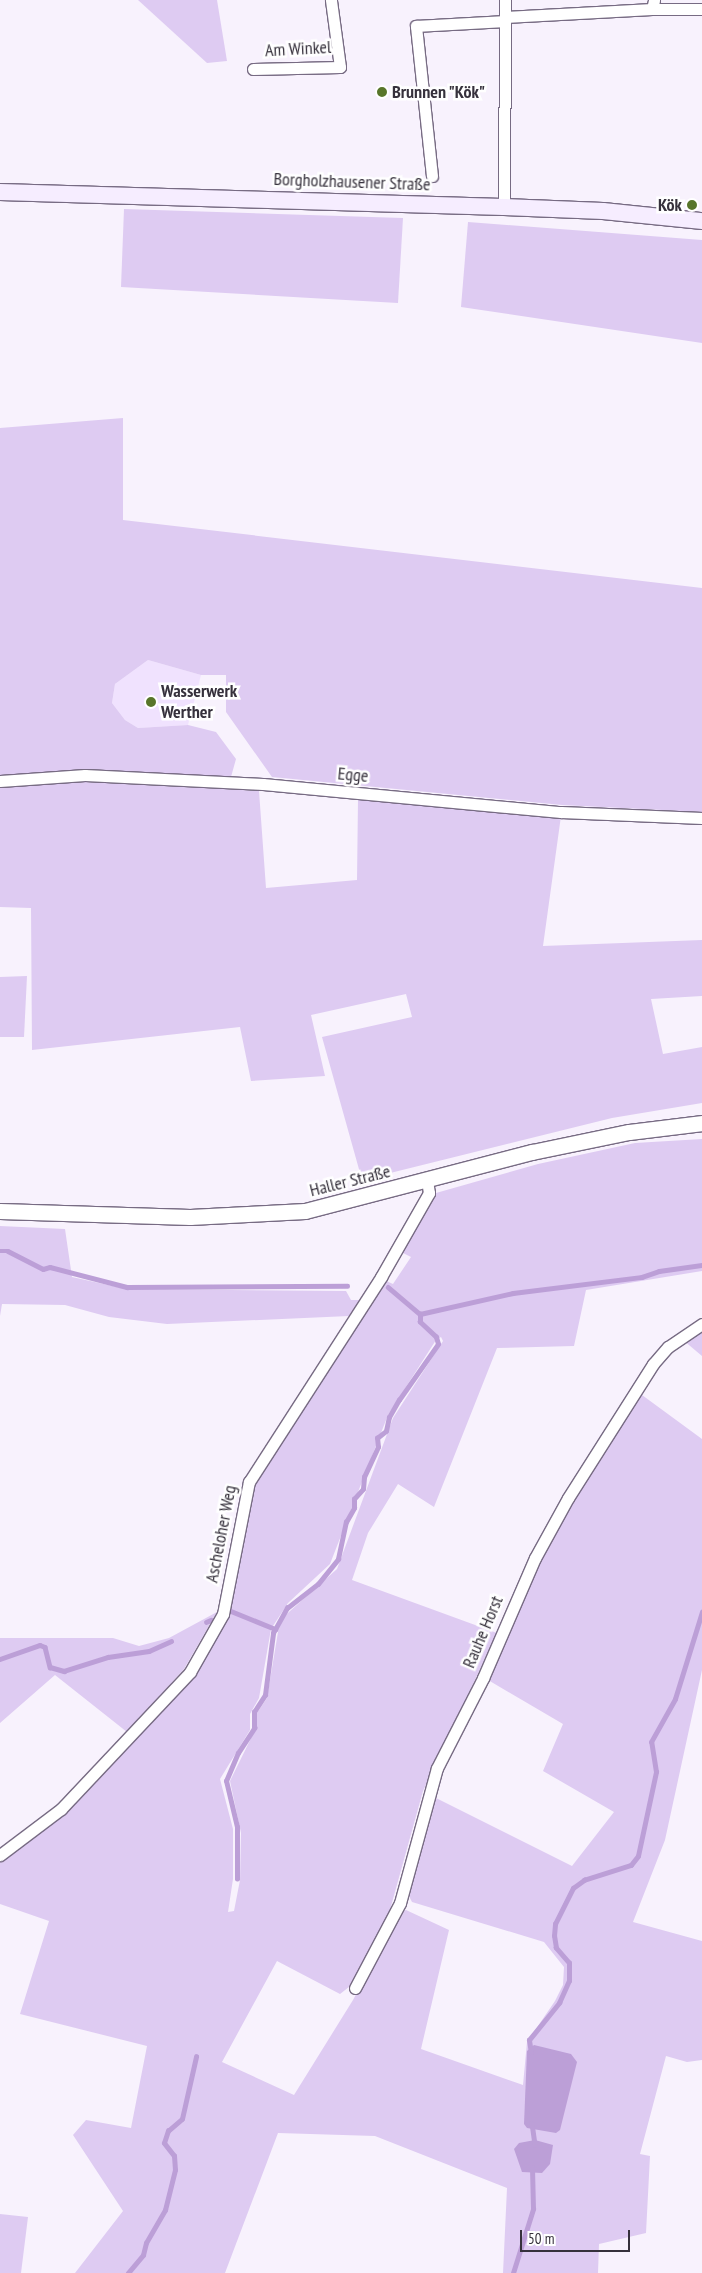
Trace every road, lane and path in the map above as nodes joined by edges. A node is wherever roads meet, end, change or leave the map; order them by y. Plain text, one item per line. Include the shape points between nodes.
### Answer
1 (331, 0) edge
2 (504, 0) edge
3 (653, 4) edge
4 (702, 9) edge
5 (505, 19) junction
6 (253, 69) dead end
7 (432, 176) dead end
8 (0, 192) edge
9 (504, 207) junction
10 (702, 221) edge
11 (0, 781) edge
12 (702, 818) edge
13 (699, 1124) edge
14 (427, 1181) junction
15 (0, 1211) edge
16 (702, 1324) edge
17 (0, 1855) edge
18 (354, 1988) dead end

1 - 6 street, Am Winkel via 340,67
2 - 5 street
3 - 4 street
3 - 5 street
5 - 7 street via 416,26
5 - 9 street
8 - 9 main road, Borgholzhausener Straße
9 - 10 main road, Borgholzhausener Straße via 603,211
11 - 12 street, Egge via 85,775 263,784 561,812
13 - 14 street, Haller Straße via 629,1132 532,1152
14 - 15 street, Haller Straße via 305,1211 248,1216
14 - 17 street, Ascheloher Weg via 429,1193 381,1277 249,1482 223,1614 190,1672 61,1809
16 - 18 street, Rauhe Horst via 679,1338 653,1364 568,1498 535,1558 483,1678 437,1768 400,1903

